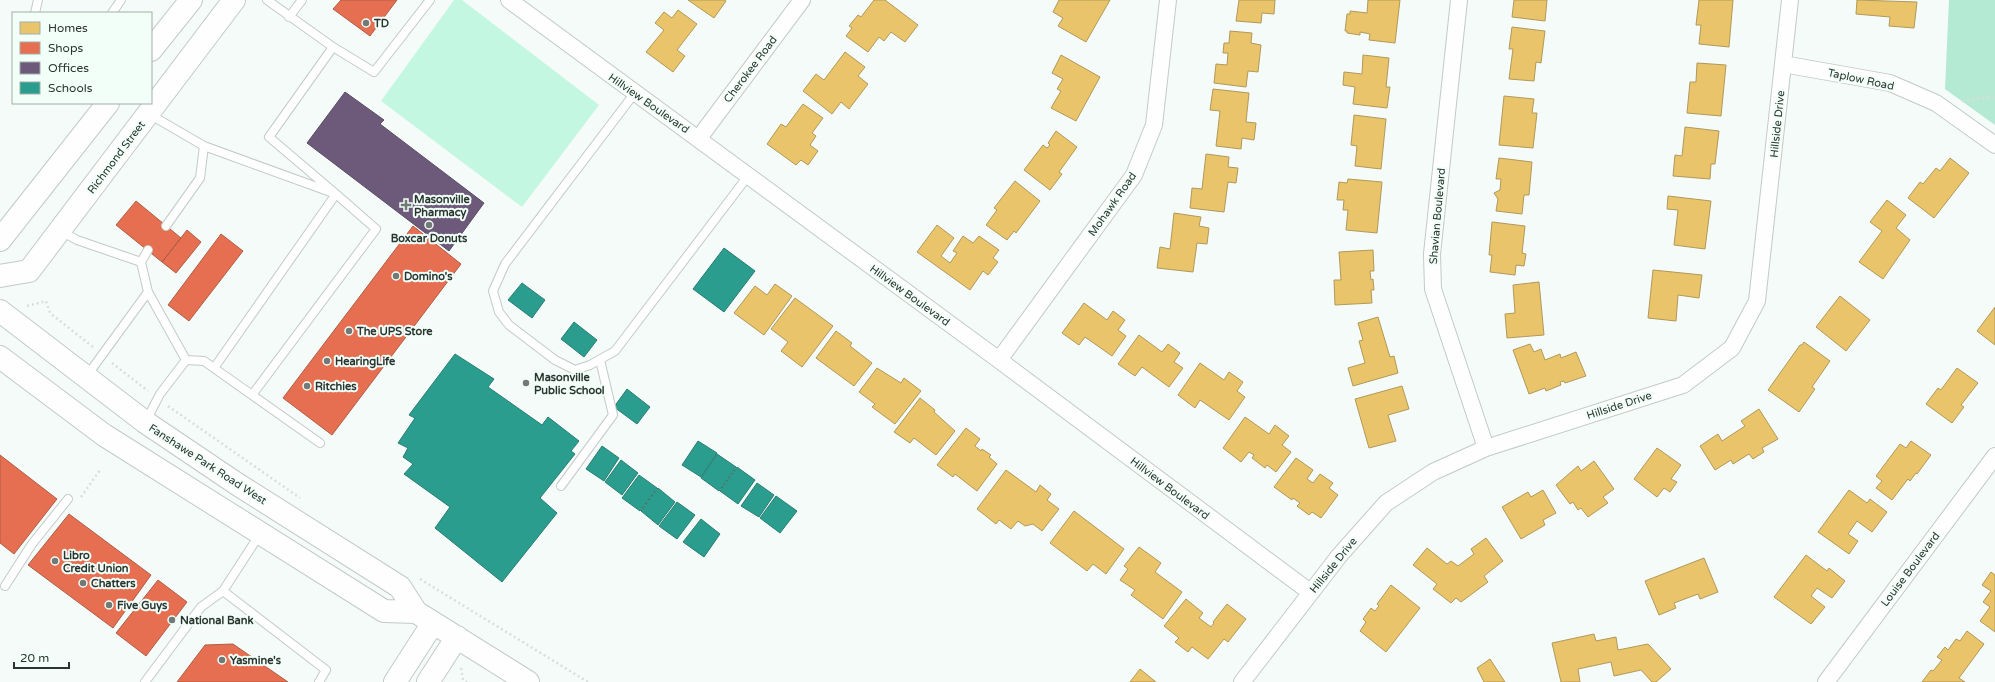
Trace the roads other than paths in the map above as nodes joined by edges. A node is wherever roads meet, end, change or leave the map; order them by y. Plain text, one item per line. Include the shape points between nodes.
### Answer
1 (38, 0) edge
2 (121, 0) edge
3 (191, 0) edge
4 (234, 0) edge
5 (267, 0) edge
6 (302, 0) edge
7 (430, 0) edge
8 (509, 0) edge
9 (802, 0) edge
10 (1168, 0) edge
11 (1459, 0) edge
12 (1790, 0) edge
13 (35, 12) edge
14 (113, 12) edge
15 (289, 17) junction
16 (333, 47) junction
17 (152, 49) edge
18 (1783, 64) junction
19 (634, 94) junction
20 (107, 104) edge
21 (148, 114) junction
22 (699, 138) junction
23 (1995, 145) edge
24 (204, 146) junction
25 (748, 176) junction
26 (336, 194) junction
27 (166, 226) dead end
28 (60, 230) junction
29 (0, 240) edge
30 (148, 250) dead end
31 (142, 262) junction
32 (0, 276) edge
33 (148, 292) junction
34 (0, 310) edge
35 (0, 357) edge
36 (186, 360) junction
37 (600, 360) junction
38 (999, 360) junction
39 (214, 368) junction
40 (86, 377) junction
41 (252, 395) junction
42 (145, 422) junction
43 (320, 443) dead end
44 (1486, 448) junction
45 (1995, 456) edge
46 (561, 486) dead end
47 (68, 498) dead end
48 (261, 533) junction
49 (5, 586) dead end
50 (223, 591) junction
51 (1310, 592) junction
52 (424, 618) junction
53 (457, 638) junction
54 (145, 682) edge
55 (319, 682) edge
56 (395, 682) edge
57 (428, 682) edge
58 (528, 682) edge
59 (1242, 682) edge
60 (1826, 682) edge

1 - 13 lane
2 - 14 lane
3 - 17 main road
4 - 21 main road, Richmond Street
5 - 15 lane
6 - 15 lane
7 - 16 lane via 374,72
8 - 19 street, Hillview Boulevard
9 - 22 street, Cherokee Road
10 - 38 street, Mohawk Road via 1154,125 1134,175
11 - 44 street, Shavian Boulevard via 1432,254 1433,289
12 - 18 street, Hillside Drive
15 - 16 lane
16 - 26 lane via 269,137
18 - 23 street, Taplow Road via 1890,83 1936,103
18 - 44 street, Hillside Drive via 1757,302 1732,348 1683,385
19 - 22 street, Hillview Boulevard
19 - 37 lane via 504,264 493,291 499,312 509,325 555,360 575,370
20 - 29 main road
21 - 24 lane
21 - 28 main road, Richmond Street
22 - 25 street, Hillview Boulevard
24 - 26 lane
24 - 27 lane via 200,178
25 - 37 lane via 615,351
25 - 38 street, Hillview Boulevard
26 - 39 lane
26 - 41 lane via 376,229
28 - 31 lane via 78,240
28 - 32 main road, Richmond Street via 29,271
30 - 31 lane
31 - 33 lane
33 - 36 lane
33 - 40 lane
34 - 40 main road, Fanshawe Park Road West
35 - 48 main road via 104,435
36 - 39 lane via 204,361
36 - 42 lane via 158,398
37 - 46 lane via 613,415
38 - 51 street, Hillview Boulevard
39 - 41 lane
40 - 42 main road, Fanshawe Park Road West
41 - 43 lane
42 - 52 main road, Fanshawe Park Road West via 237,484 400,587
44 - 51 street, Hillside Drive via 1432,472 1386,503
45 - 60 street, Louise Boulevard
47 - 49 lane via 32,544
48 - 50 lane
48 - 52 main road via 384,611
50 - 54 lane via 201,608
50 - 55 lane via 326,670
51 - 59 street, Hillside Drive
52 - 53 main road, Fanshawe Park Road West
52 - 56 main road
53 - 57 main road
53 - 58 main road, Fanshawe Park Road West

